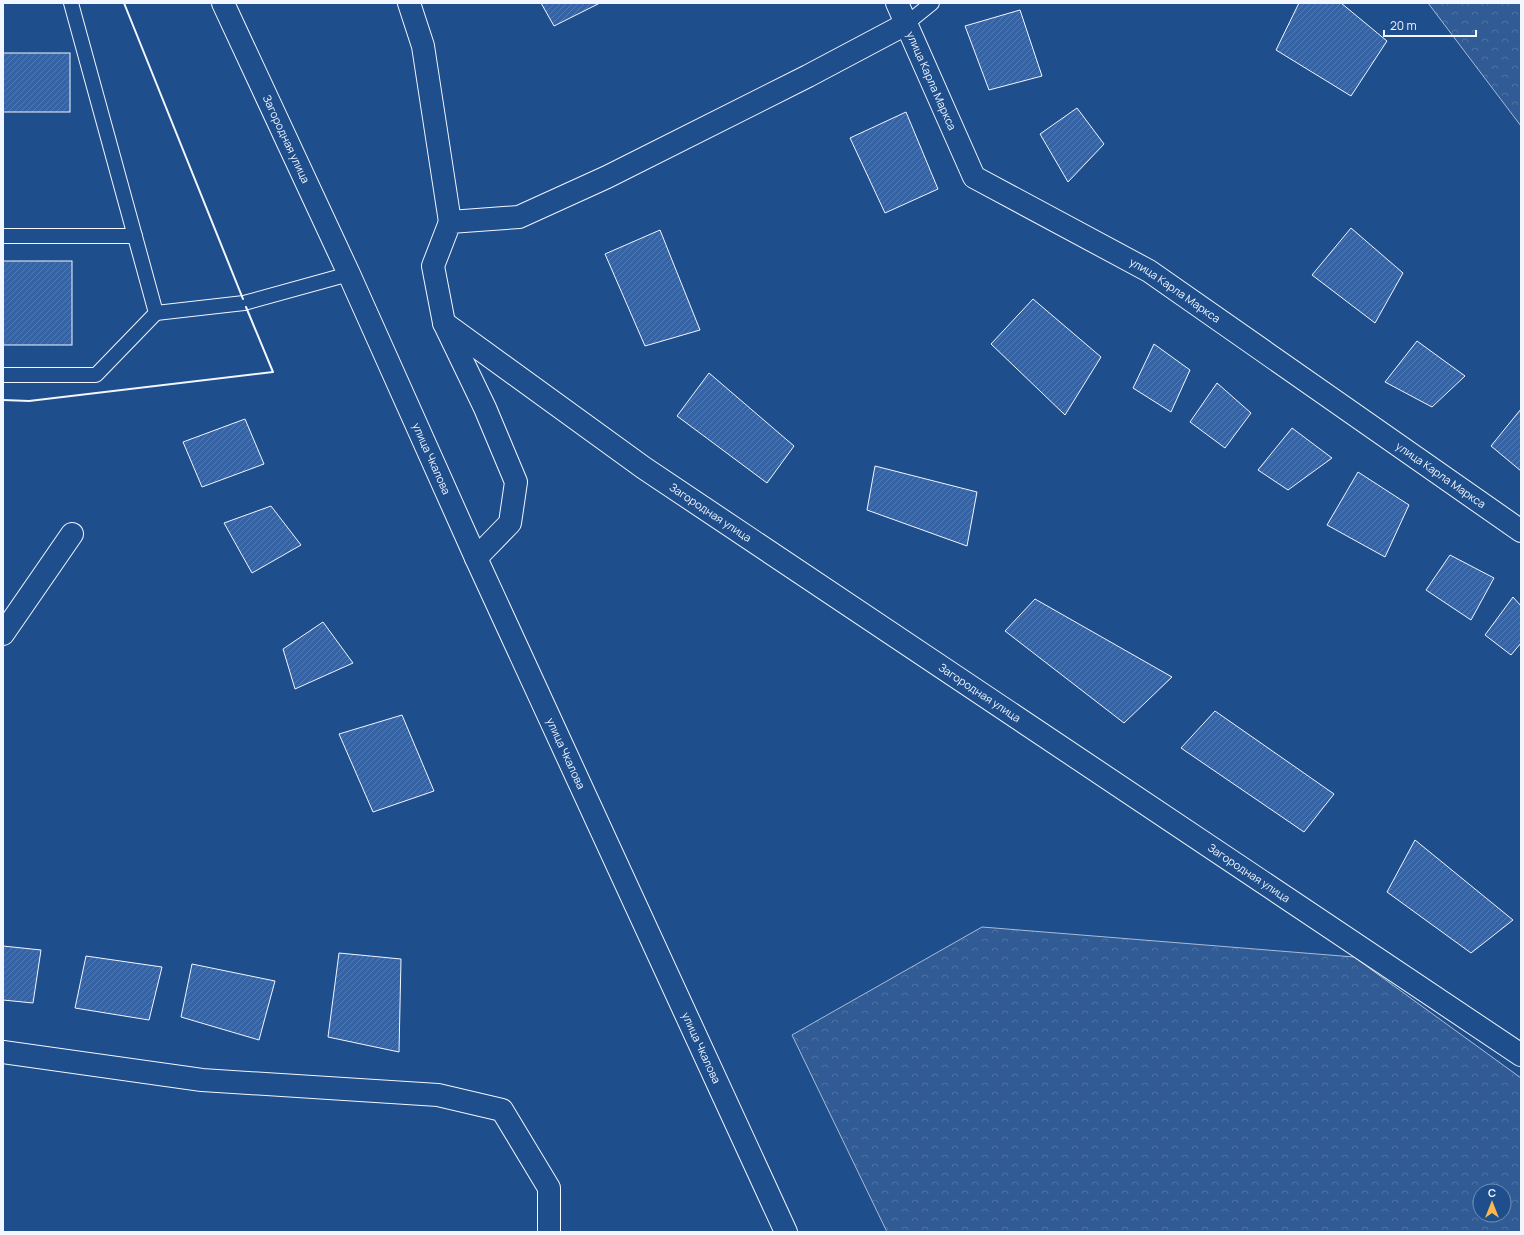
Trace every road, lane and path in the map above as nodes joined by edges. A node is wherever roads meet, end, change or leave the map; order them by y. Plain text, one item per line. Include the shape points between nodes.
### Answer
1 (71, 3) edge
2 (223, 3) edge
3 (409, 3) edge
4 (897, 3) edge
5 (932, 3) edge
6 (906, 24) junction
7 (450, 222) junction
8 (3, 236) edge
9 (135, 236) junction
10 (350, 274) junction
11 (156, 313) junction
12 (444, 323) junction
13 (3, 375) edge
14 (1521, 531) edge
15 (72, 534) dead end
16 (476, 558) junction
17 (3, 634) edge
18 (3, 1052) edge
19 (1521, 1055) edge
20 (549, 1232) edge
21 (786, 1232) edge

1 - 9 lane
2 - 10 street, Загородная улица
3 - 7 street via 423,46
4 - 6 street, улица Карла Маркса
5 - 6 lane
6 - 7 street via 621,170 519,217
6 - 14 street, улица Карла Маркса via 974,177 1149,270
7 - 12 street via 433,266
8 - 9 lane
9 - 11 lane
10 - 11 lane via 244,303
10 - 16 street, улица Чкалова
11 - 13 lane via 96,375
12 - 16 street via 485,408 516,482 510,524
12 - 19 street, Загородная улица via 644,468
15 - 17 street
16 - 21 street, улица Чкалова
18 - 20 street via 202,1080 438,1095 502,1110 549,1188

